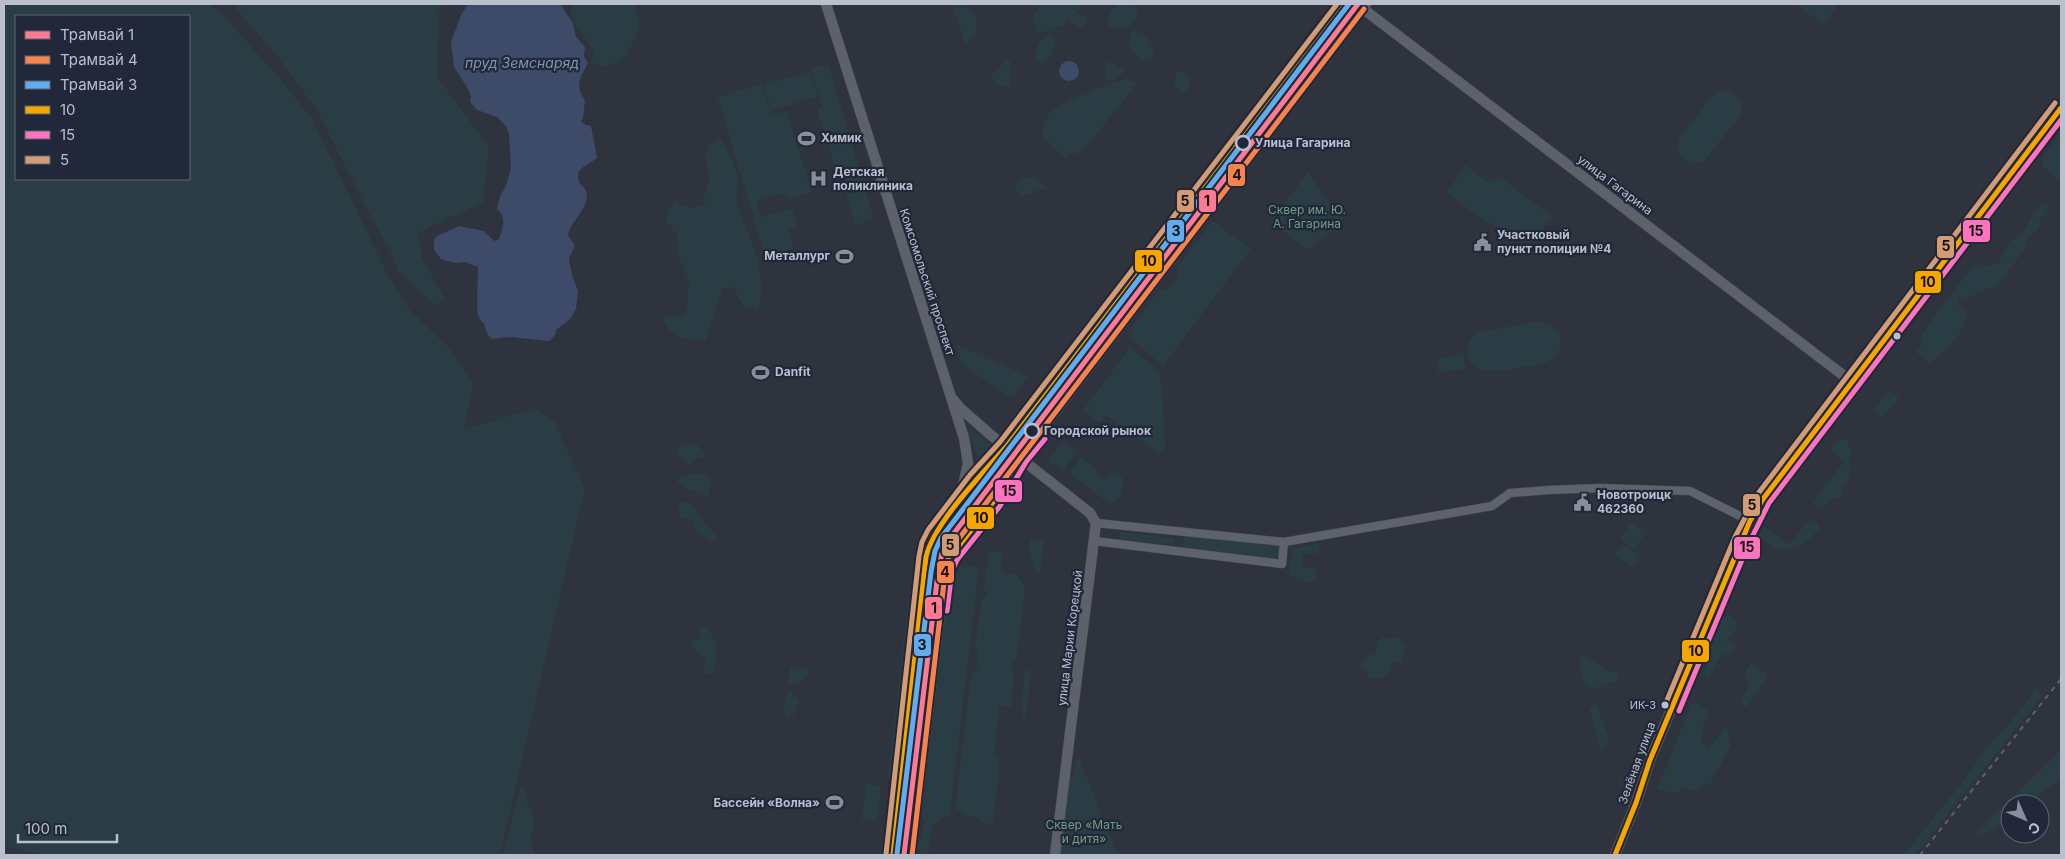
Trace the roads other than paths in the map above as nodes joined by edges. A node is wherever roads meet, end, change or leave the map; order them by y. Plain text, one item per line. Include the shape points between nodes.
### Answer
1 (826, 4) edge
2 (1346, 4) edge
3 (1363, 5) edge
4 (2061, 108) edge
5 (1852, 382) junction
6 (951, 397) junction
7 (1006, 447) junction
8 (1020, 458) junction
9 (958, 503) junction
10 (1750, 521) junction
11 (1096, 523) junction
12 (1094, 541) junction
13 (1284, 542) junction
14 (893, 855) edge
15 (911, 855) edge
16 (1055, 855) edge
17 (1615, 855) edge

1 - 6 main road, Комсомольский проспект
2 - 7 main road
3 - 5 main road, улица Гагарина
3 - 8 main road
4 - 5 main road, Зелёная улица
5 - 10 main road, Зелёная улица via 1763,499
6 - 7 main road, Комсомольский проспект
6 - 9 main road, Комсомольский проспект via 968,463
7 - 8 main road, Комсомольский проспект
7 - 9 main road
8 - 11 main road via 1090,513
8 - 15 main road via 994,501 951,556 945,569
9 - 14 main road via 934,535 926,557
10 - 13 street via 1690,491 1549,490 1510,493 1492,506
10 - 17 main road, Зелёная улица via 1650,760
11 - 12 main road, улица Марии Корецкой
11 - 13 street
12 - 13 street via 1282,564
12 - 16 main road, улица Марии Корецкой

